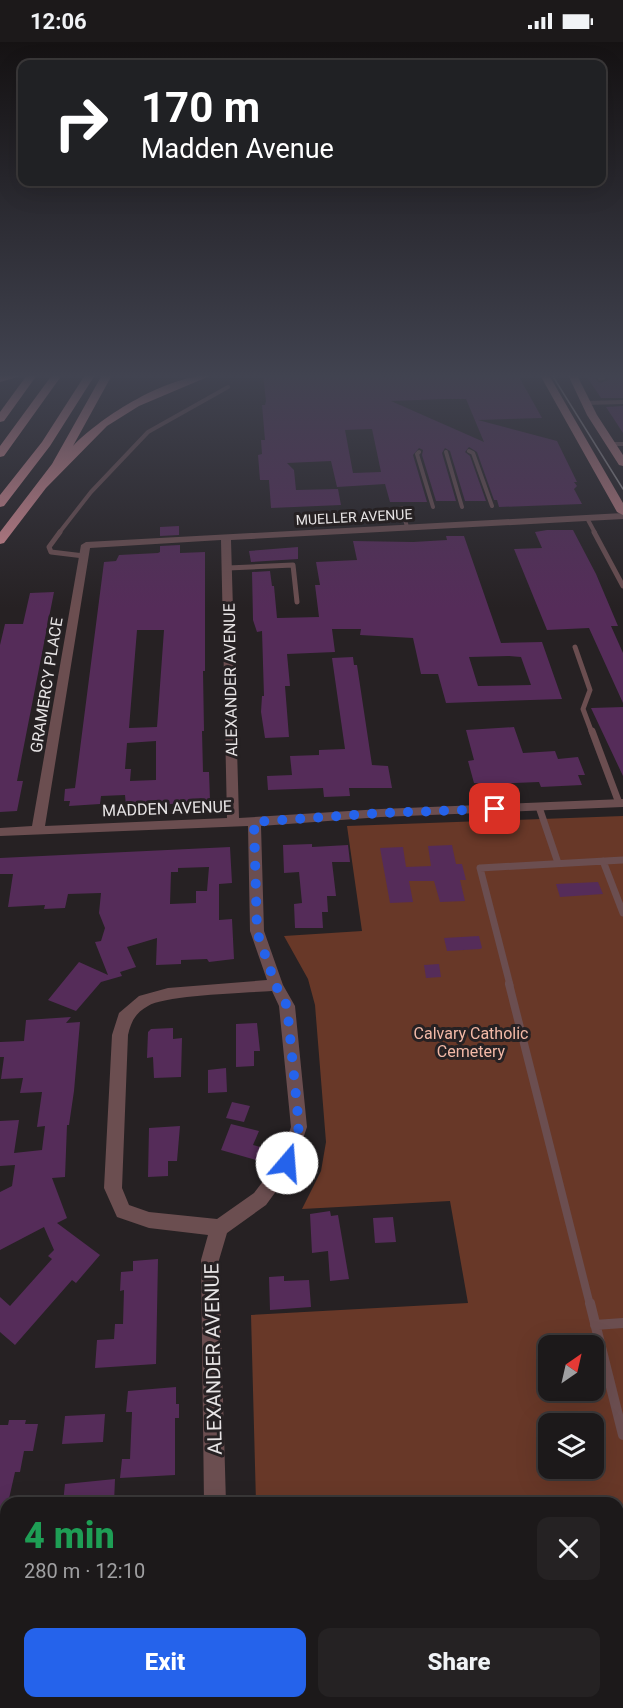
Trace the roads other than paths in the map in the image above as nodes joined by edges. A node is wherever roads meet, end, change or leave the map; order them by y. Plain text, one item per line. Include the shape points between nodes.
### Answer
1 (446, 452) dead end
2 (39, 453) edge
3 (62, 453) edge
4 (75, 453) edge
5 (128, 453) edge
6 (418, 453) edge
7 (472, 453) edge
8 (588, 453) edge
9 (44, 485) junction
10 (0, 503) edge
11 (492, 506) dead end
12 (433, 507) dead end
13 (462, 507) dead end
14 (402, 508) dead end
15 (623, 514) edge
16 (587, 518) junction
17 (407, 527) junction
18 (226, 538) junction
19 (0, 540) edge
20 (85, 550) junction
21 (228, 568) junction
22 (623, 586) edge
23 (297, 602) dead end
24 (575, 647) dead end
25 (621, 803) edge
26 (539, 807) junction
27 (233, 822) junction
28 (254, 822) junction
29 (38, 830) junction
30 (0, 832) edge
31 (623, 860) edge
32 (603, 861) junction
33 (558, 862) junction
34 (623, 913) edge
35 (276, 986) junction
36 (219, 1228) junction
37 (623, 1323) edge
38 (595, 1325) junction
39 (623, 1435) edge
40 (215, 1497) edge

1 - 13 lane
2 - 10 highway
3 - 9 highway
4 - 9 highway
5 - 20 lane via 91,492 49,547 51,552 62,555
6 - 12 lane
7 - 11 lane
8 - 15 main road
9 - 19 highway
14 - 17 lane
15 - 16 street, MUELLER AVENUE
16 - 17 street, MUELLER AVENUE
16 - 22 lane
17 - 18 street, MUELLER AVENUE
18 - 20 street, MUELLER AVENUE
18 - 21 street, ALEXANDER AVENUE
20 - 29 street, GRAMERCY PLACE
21 - 23 lane via 292,565
21 - 27 street, ALEXANDER AVENUE
24 - 25 lane via 590,690 583,709
25 - 26 street, MADDEN AVENUE
26 - 28 street, MADDEN AVENUE
26 - 33 lane
27 - 28 street, MADDEN AVENUE
27 - 29 street, MADDEN AVENUE
28 - 35 street via 257,932
29 - 30 street, MADDEN AVENUE
31 - 32 lane
32 - 33 lane
32 - 34 lane
33 - 38 lane via 480,868
35 - 36 street via 287,1006 299,1127 287,1163 260,1199
35 - 36 street via 168,994 144,1000 124,1017 113,1188 123,1211 149,1220
36 - 40 street, ALEXANDER AVENUE via 210,1260
37 - 38 lane
38 - 39 lane

